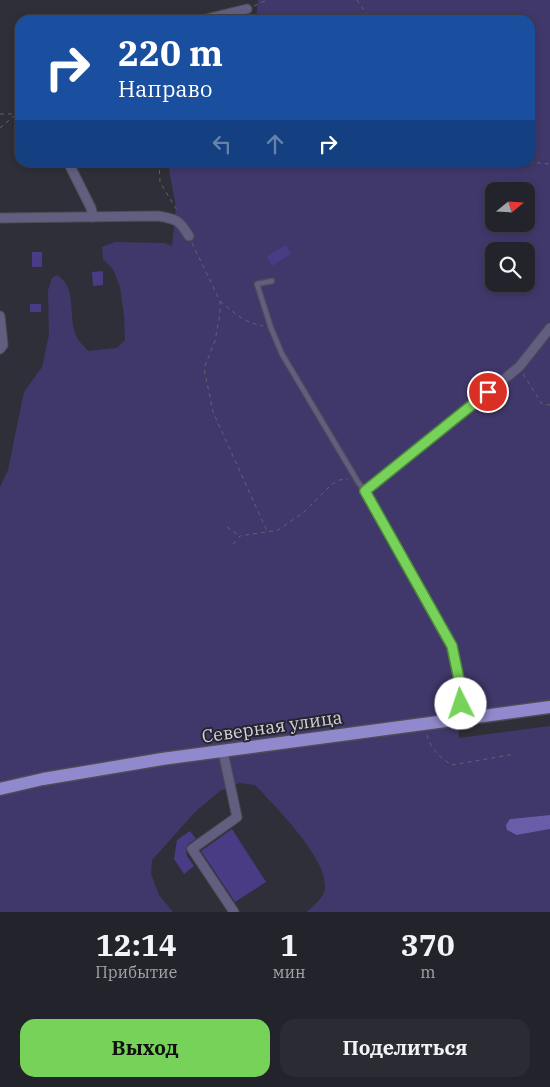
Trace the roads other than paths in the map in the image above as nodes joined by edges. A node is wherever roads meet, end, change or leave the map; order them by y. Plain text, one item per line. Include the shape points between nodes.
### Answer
1 (247, 9) road end
2 (222, 15) edge
3 (70, 167) edge
4 (93, 217) junction
5 (0, 218) edge
6 (189, 236) road end
7 (272, 281) dead end
8 (0, 316) edge
9 (550, 328) edge
10 (0, 349) edge
11 (365, 491) junction
12 (550, 707) edge
13 (460, 719) junction
14 (224, 752) junction
15 (0, 789) edge
16 (234, 912) edge

1 - 2 street
3 - 4 street
4 - 5 street
4 - 6 street via 174,218
7 - 11 lane via 257,284 282,354
8 - 10 street via 3,345
9 - 11 street via 519,367
11 - 13 street via 452,646 461,689
12 - 13 main road, Северная улица
13 - 14 main road, Северная улица
14 - 15 main road, Северная улица via 65,775
14 - 16 street via 237,817 192,849

